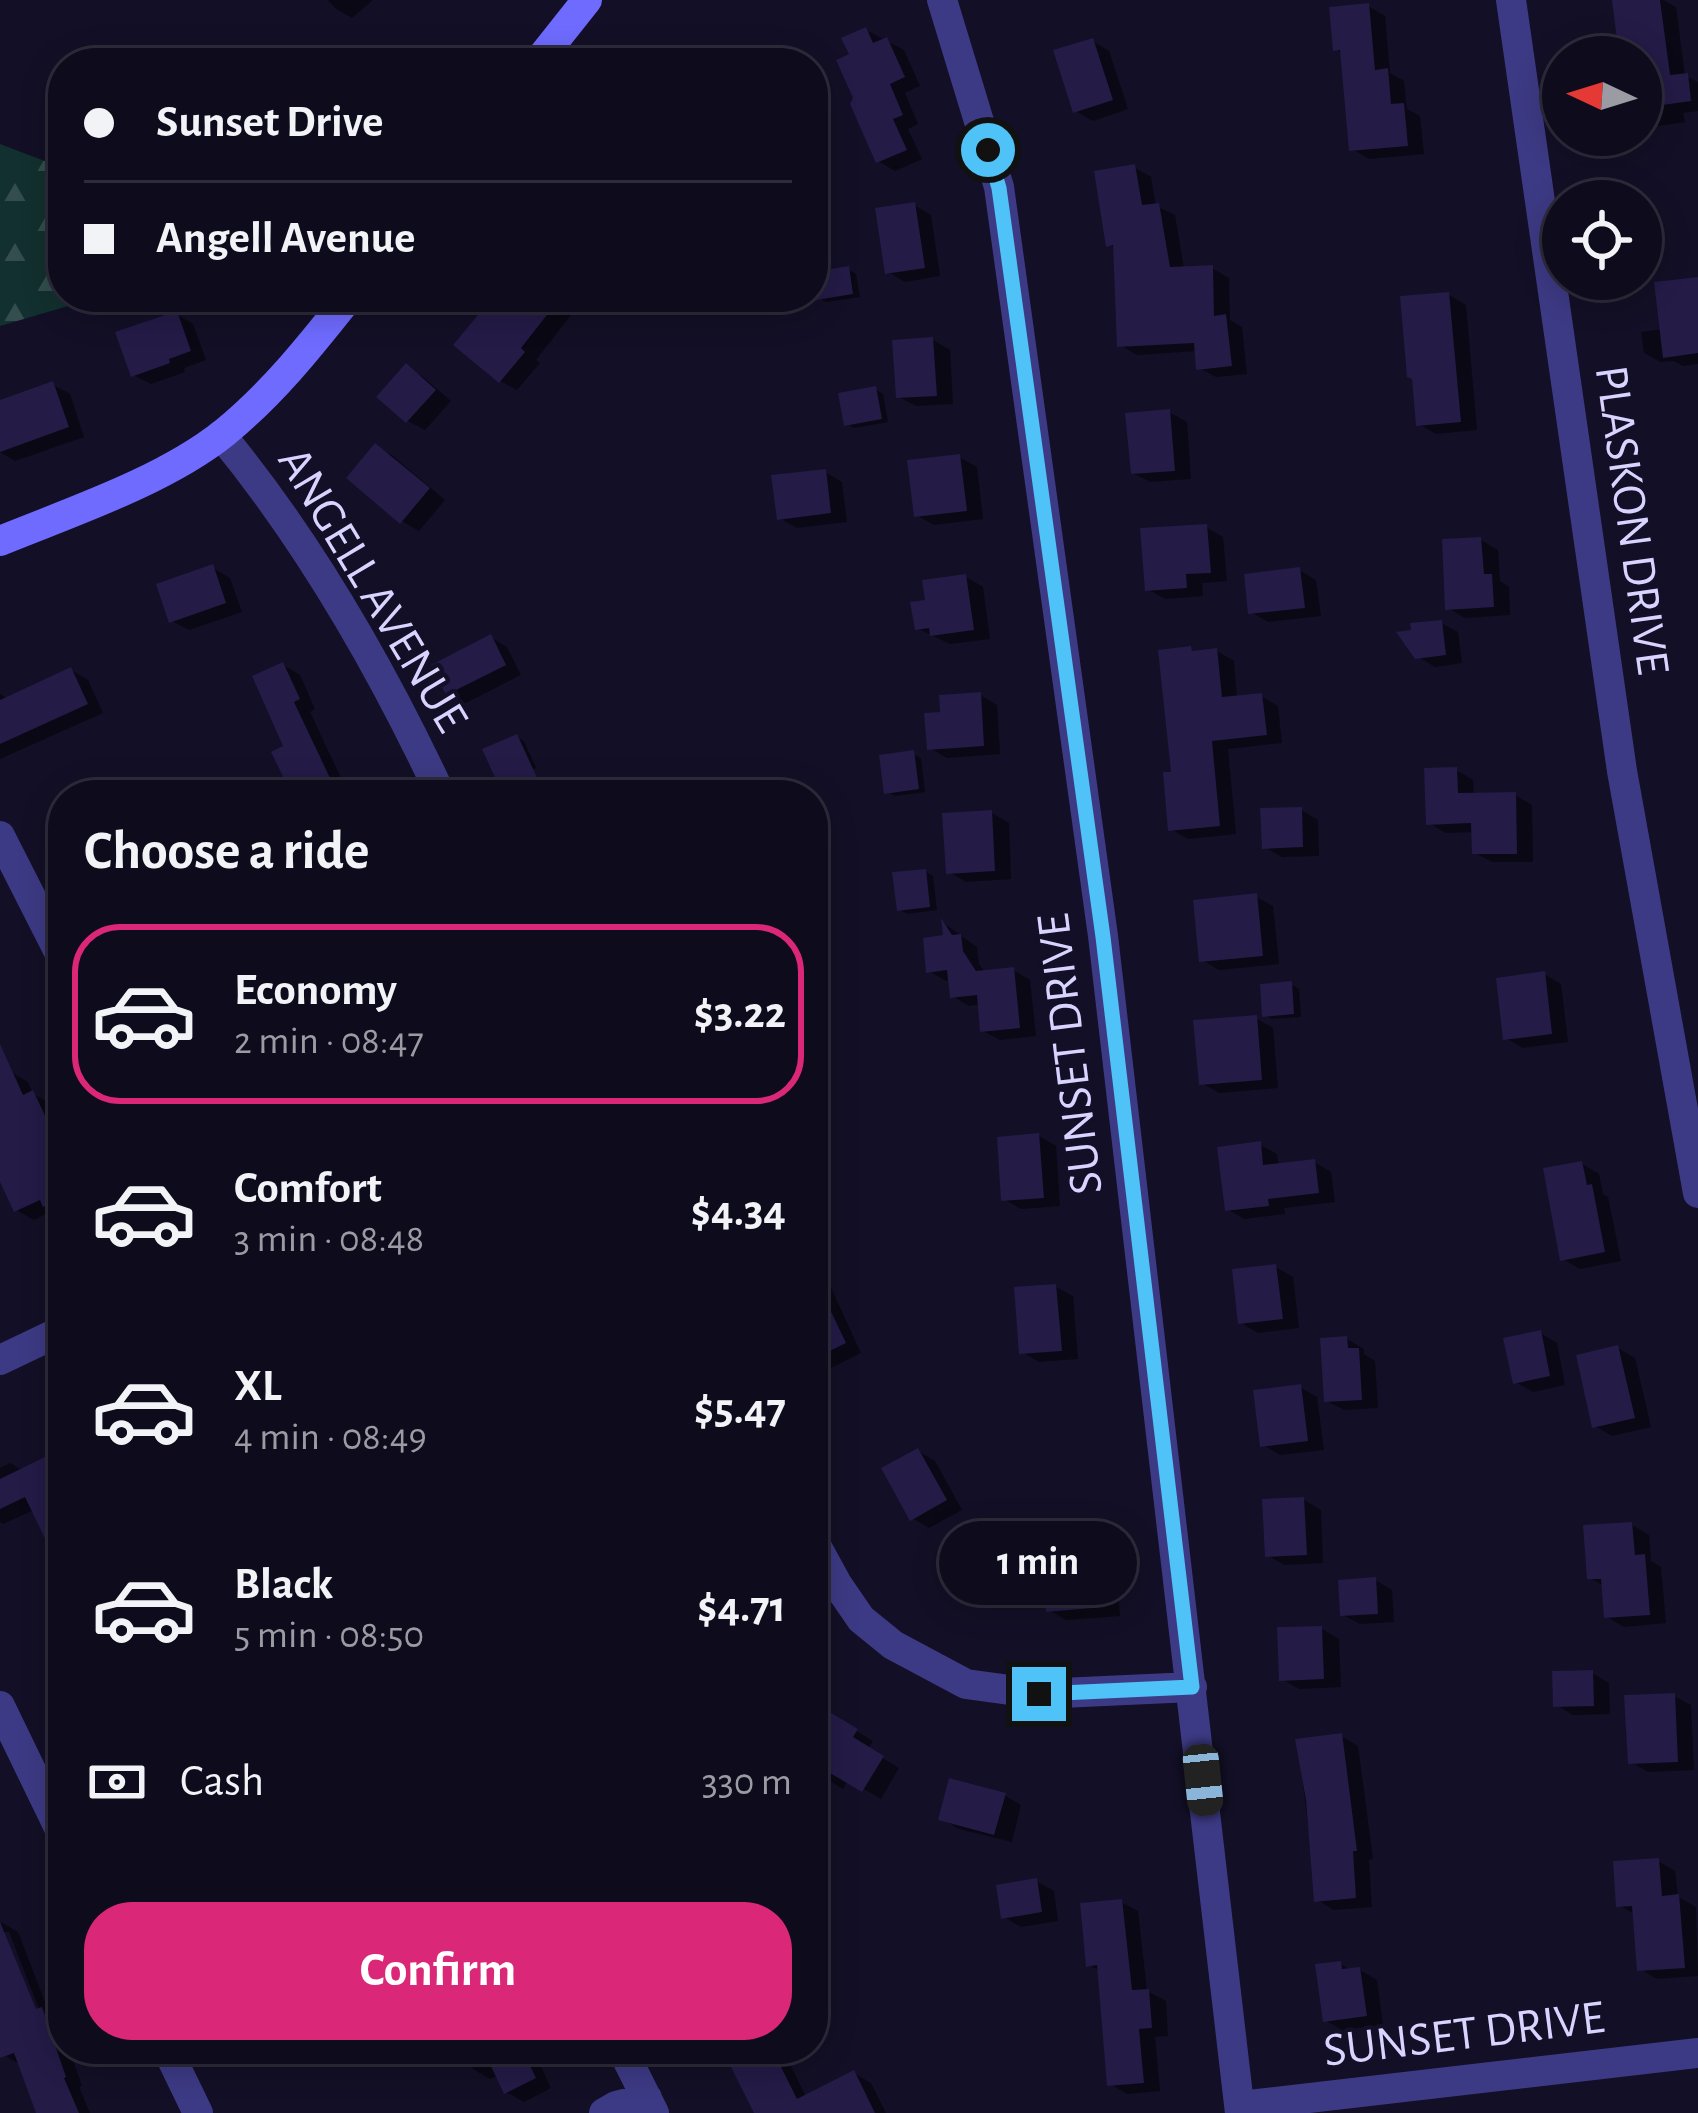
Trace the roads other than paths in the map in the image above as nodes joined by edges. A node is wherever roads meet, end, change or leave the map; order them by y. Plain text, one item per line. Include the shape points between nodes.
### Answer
1 (587, 0) edge
2 (942, 0) edge
3 (1511, 0) edge
4 (549, 48) edge
5 (337, 312) edge
6 (221, 435) junction
7 (0, 541) edge
8 (434, 780) edge
9 (0, 836) edge
10 (48, 930) edge
11 (1698, 1193) edge
12 (48, 1337) edge
13 (0, 1360) edge
14 (828, 1568) edge
15 (1192, 1687) junction
16 (0, 1706) edge
17 (48, 1805) edge
18 (1698, 2053) edge
19 (174, 2064) edge
20 (630, 2064) edge
21 (651, 2105) edge
22 (1240, 2110) edge
23 (198, 2113) edge
24 (604, 2113) edge

1 - 4 street
2 - 15 street, SUNSET DRIVE via 999,188 1103,937
3 - 11 street, PLASKON DRIVE via 1622,771
5 - 6 street via 281,382
6 - 7 street via 146,481
6 - 8 street, ANGELL AVENUE via 315,566
9 - 10 street
12 - 13 street
14 - 15 street via 861,1618 966,1684 1039,1694
15 - 22 street, SUNSET DRIVE
16 - 17 street
18 - 22 street, SUNSET DRIVE
19 - 23 street
20 - 21 street
21 - 24 street

